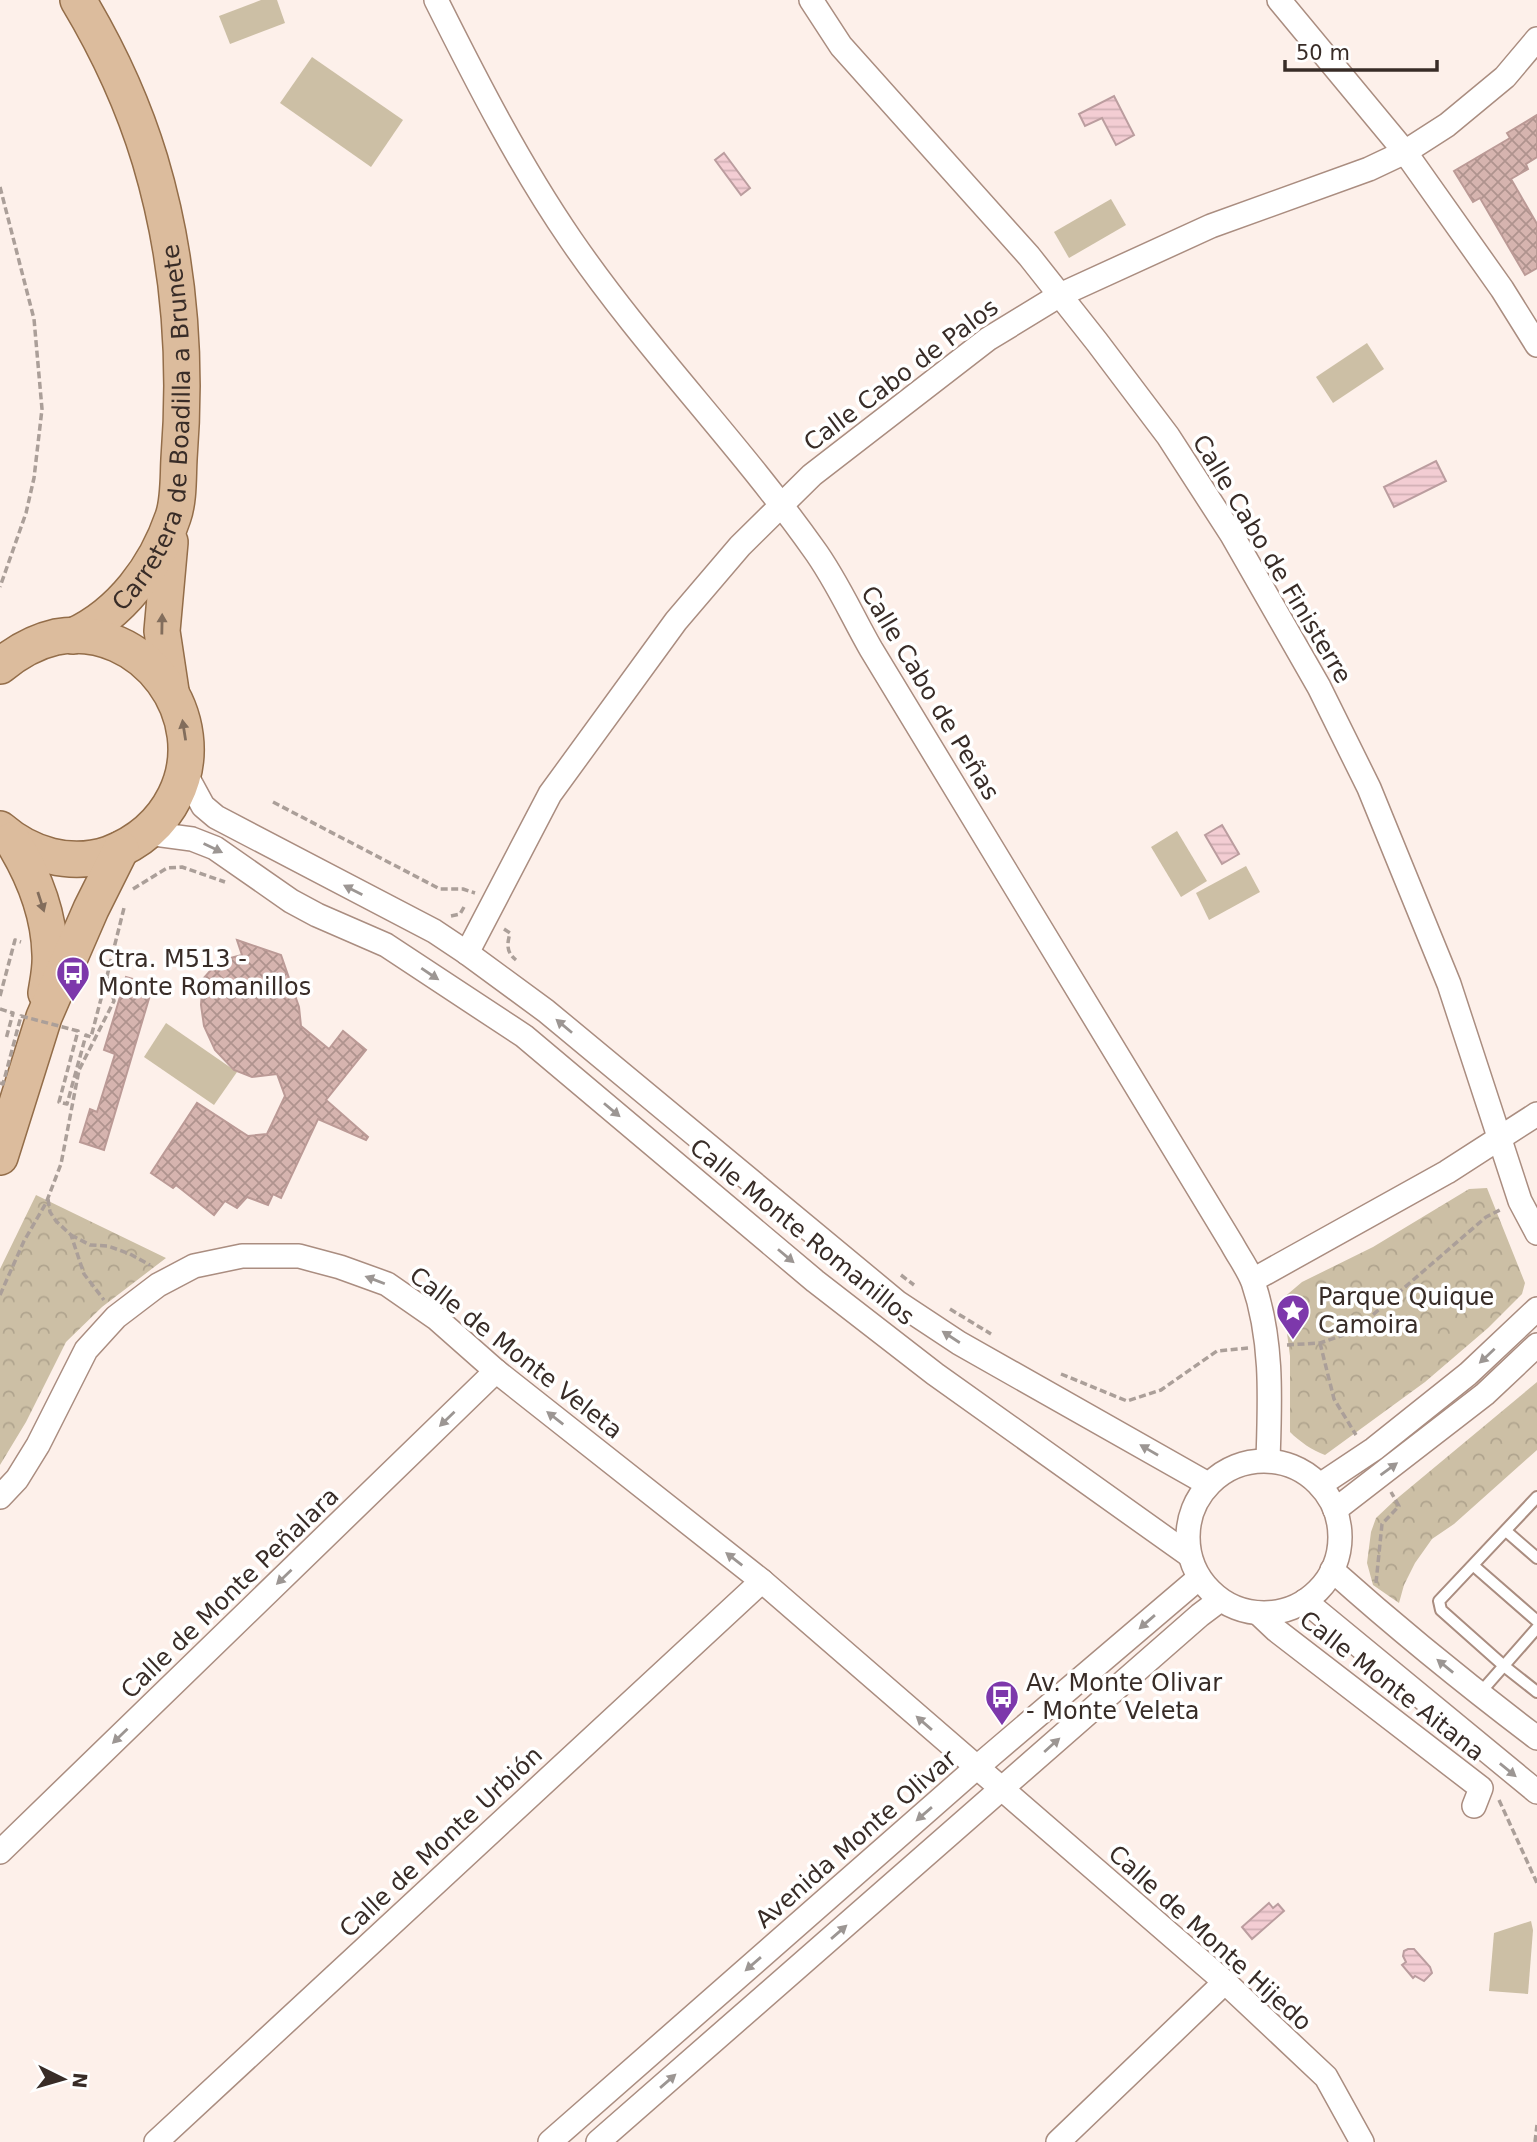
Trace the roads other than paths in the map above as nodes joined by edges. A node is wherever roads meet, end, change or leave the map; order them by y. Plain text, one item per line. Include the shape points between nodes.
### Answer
1 (78, 0) edge
2 (436, 0) edge
3 (811, 0) edge
4 (1279, 0) edge
5 (1537, 39) edge
6 (1405, 152) junction
7 (1060, 295) junction
8 (1537, 345) edge
9 (781, 505) junction
10 (174, 514) junction
11 (73, 636) junction
12 (5, 658) edge
13 (172, 691) junction
14 (184, 771) junction
15 (6, 834) edge
16 (134, 841) junction
17 (402, 915) junction
18 (386, 945) junction
19 (467, 953) junction
20 (516, 989) junction
21 (489, 1013) junction
22 (44, 1017) junction
23 (1537, 1114) edge
24 (1498, 1138) junction
25 (0, 1157) edge
26 (1537, 1233) edge
27 (1253, 1280) junction
28 (1537, 1309) edge
29 (1537, 1345) edge
30 (496, 1371) junction
31 (1268, 1460) junction
32 (1208, 1485) junction
33 (1320, 1485) junction
34 (0, 1497) edge
35 (1537, 1497) edge
36 (1335, 1510) junction
37 (1506, 1531) junction
38 (1189, 1555) junction
39 (1537, 1558) edge
40 (1474, 1566) junction
41 (1332, 1570) junction
42 (1199, 1578) junction
43 (762, 1581) junction
44 (1220, 1600) junction
45 (1305, 1601) junction
46 (1258, 1613) junction
47 (1537, 1621) edge
48 (1537, 1628) edge
49 (1504, 1666) junction
50 (1537, 1692) edge
51 (1479, 1694) junction
52 (1454, 1725) junction
53 (1537, 1738) edge
54 (976, 1768) junction
55 (1001, 1790) junction
56 (1537, 1792) edge
57 (1474, 1806) dead end
58 (0, 1853) edge
59 (1225, 1982) junction
60 (607, 2092) junction
61 (628, 2116) junction
62 (574, 2134) edge
63 (156, 2142) edge
64 (550, 2142) edge
65 (598, 2142) edge
66 (1058, 2142) edge
67 (1362, 2142) edge

1 - 10 main road, Carretera de Boadilla a Brunete via 123,85 165,218 183,365
2 - 9 street, Calle Cabo de Peñas via 492,112 571,240 659,357
3 - 7 street, Calle Cabo de Finisterre via 841,46
4 - 6 street
5 - 6 street, Calle Cabo de Palos via 1505,77 1447,125
6 - 7 street, Calle Cabo de Palos via 1211,226
6 - 8 street
7 - 9 street, Calle Cabo de Palos via 988,339 812,475
7 - 24 street, Calle Cabo de Finisterre via 1168,436 1319,687 1369,788 1439,960
9 - 19 street, Calle Cabo de Palos via 676,621 550,794 485,907
9 - 27 street, Calle Cabo de Peñas via 815,551
10 - 11 main road, Carretera de Boadilla a Brunete via 134,589 102,620
13 -> 10 main road via 162,631
11 - 12 main road via 43,641
11 - 13 main road via 97,638 140,656
14 -> 13 main road via 185,730
14 - 16 main road via 171,805
17 -> 14 street, Calle Monte Romanillos via 216,817 203,806
15 - 16 main road via 29,849 65,859 103,856
15 -> 22 main road via 32,878 46,917 50,955
16 -> 18 street, Calle Monte Romanillos via 192,839 215,848 291,901
16 - 22 main road via 91,908
17 - 18 street via 384,927
17 - 19 street, Calle Monte Romanillos
18 -> 21 street, Calle Monte Romanillos
19 - 20 street, Calle Monte Romanillos
20 - 21 street via 503,1009
32 -> 20 street, Calle Monte Romanillos via 959,1343 897,1302
21 -> 38 street, Calle Monte Romanillos via 524,1036 815,1281 935,1374
22 - 25 main road
23 - 24 street
24 - 26 street, Calle Cabo de Finisterre via 1520,1201
24 - 27 street via 1447,1172
27 - 31 street, Calle Cabo de Peñas via 1267,1333 1271,1388
28 -> 33 street via 1468,1374 1374,1449
36 -> 29 street via 1485,1394
30 -> 34 street, Calle de Monte Veleta via 436,1318 387,1284 340,1267 299,1256 243,1256 194,1266 158,1285 118,1316 86,1350 38,1445
43 -> 30 street, Calle de Monte Veleta
30 -> 58 street, Calle de Monte Peñalara
31 - 32 street via 1245,1462
31 - 33 street via 1305,1472
32 - 38 street via 1194,1506 1188,1530
33 - 36 street
35 - 37 lane
36 - 41 street via 1340,1530
37 - 39 lane
37 - 40 lane
38 - 42 street
40 - 47 lane
40 - 49 lane via 1439,1601 1441,1609
41 - 45 street
51 -> 41 street
42 - 44 street
42 -> 54 street, Avenida Monte Olivar
54 -> 43 street, Calle de Monte Veleta
43 - 63 street, Calle de Monte Urbión
44 - 46 street
55 -> 44 street
45 - 46 street
45 - 52 street
46 - 57 street, Calle Monte Aitana via 1481,1788
48 - 49 lane
49 - 50 lane
49 - 51 lane
51 - 52 street
51 - 53 street
52 -> 56 street
54 - 55 street, Calle de Monte Veleta
54 -> 60 street, Avenida Monte Olivar
55 - 59 street, Calle de Monte Hijedo
61 -> 55 street
59 - 66 street
59 - 67 street, Calle de Monte Hijedo via 1326,2077
60 - 61 street
60 - 62 street, Avenida Monte Olivar
61 - 65 street
62 - 64 street, Avenida Monte Olivar

